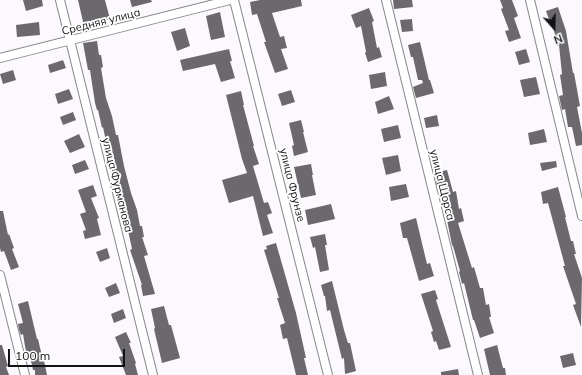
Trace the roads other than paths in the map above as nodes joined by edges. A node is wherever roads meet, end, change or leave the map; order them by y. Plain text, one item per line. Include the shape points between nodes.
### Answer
1 (60, 0) edge
2 (230, 0) edge
3 (234, 0) edge
4 (386, 0) edge
5 (530, 0) edge
6 (70, 41) junction
7 (0, 58) edge
8 (582, 216) edge
9 (0, 275) edge
10 (25, 375) edge
11 (153, 375) edge
12 (328, 375) edge
13 (478, 375) edge

1 - 6 street, улица Фурманова
2 - 6 street, Средняя улица
3 - 12 street, улица Фрунзе
4 - 13 street, улица Щорса
5 - 8 street
6 - 7 street, Средняя улица
6 - 11 street, улица Фурманова
9 - 10 street

